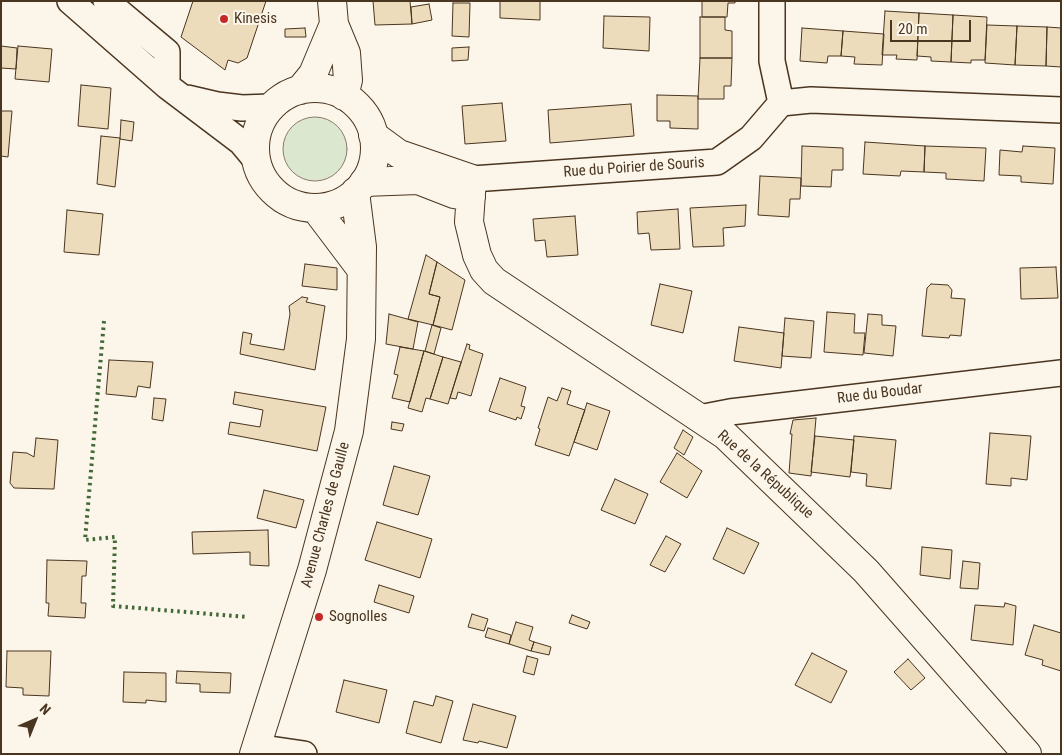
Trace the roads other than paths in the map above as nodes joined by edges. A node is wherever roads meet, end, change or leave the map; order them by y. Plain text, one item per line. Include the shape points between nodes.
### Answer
1 (70, 1) edge
2 (106, 1) edge
3 (772, 1) edge
4 (333, 12) edge
5 (300, 90) junction
6 (175, 91) junction
7 (344, 96) junction
8 (781, 102) junction
9 (271, 107) junction
10 (1061, 110) edge
11 (373, 136) junction
12 (256, 160) junction
13 (360, 187) junction
14 (471, 188) junction
15 (315, 208) junction
16 (360, 269) junction
17 (1061, 373) edge
18 (699, 418) junction
19 (255, 750) edge
20 (304, 754) edge
21 (1027, 754) edge

1 - 6 street
2 - 6 street via 167,52
3 - 8 street via 772,61
4 - 5 main road via 313,74
4 - 7 main road via 346,53 348,80
5 - 7 main road via 330,90
5 - 9 main road
6 - 9 street via 217,106
6 - 12 street via 241,142
7 - 11 main road via 363,113
8 - 10 street via 811,100
8 - 14 street, Rue du Poirier de Souris via 751,138 717,162
9 - 12 main road via 260,123 255,141
11 - 13 main road via 372,168
11 - 14 main road, Rue du Poirier de Souris via 399,154
12 - 15 main road via 263,180 277,195 295,205
13 - 14 main road, Rue du Poirier de Souris via 418,180 454,194
13 - 15 main road via 330,207
13 - 16 main road, Avenue Charles de Gaulle
14 - 18 main road, Rue de la République via 469,222 476,255 494,281
15 - 16 main road
16 - 19 main road, Avenue Charles de Gaulle via 361,339 349,431 312,570
17 - 18 street, Rue du Boudar
18 - 21 main road, Rue de la République via 725,435 866,571
19 - 20 street

